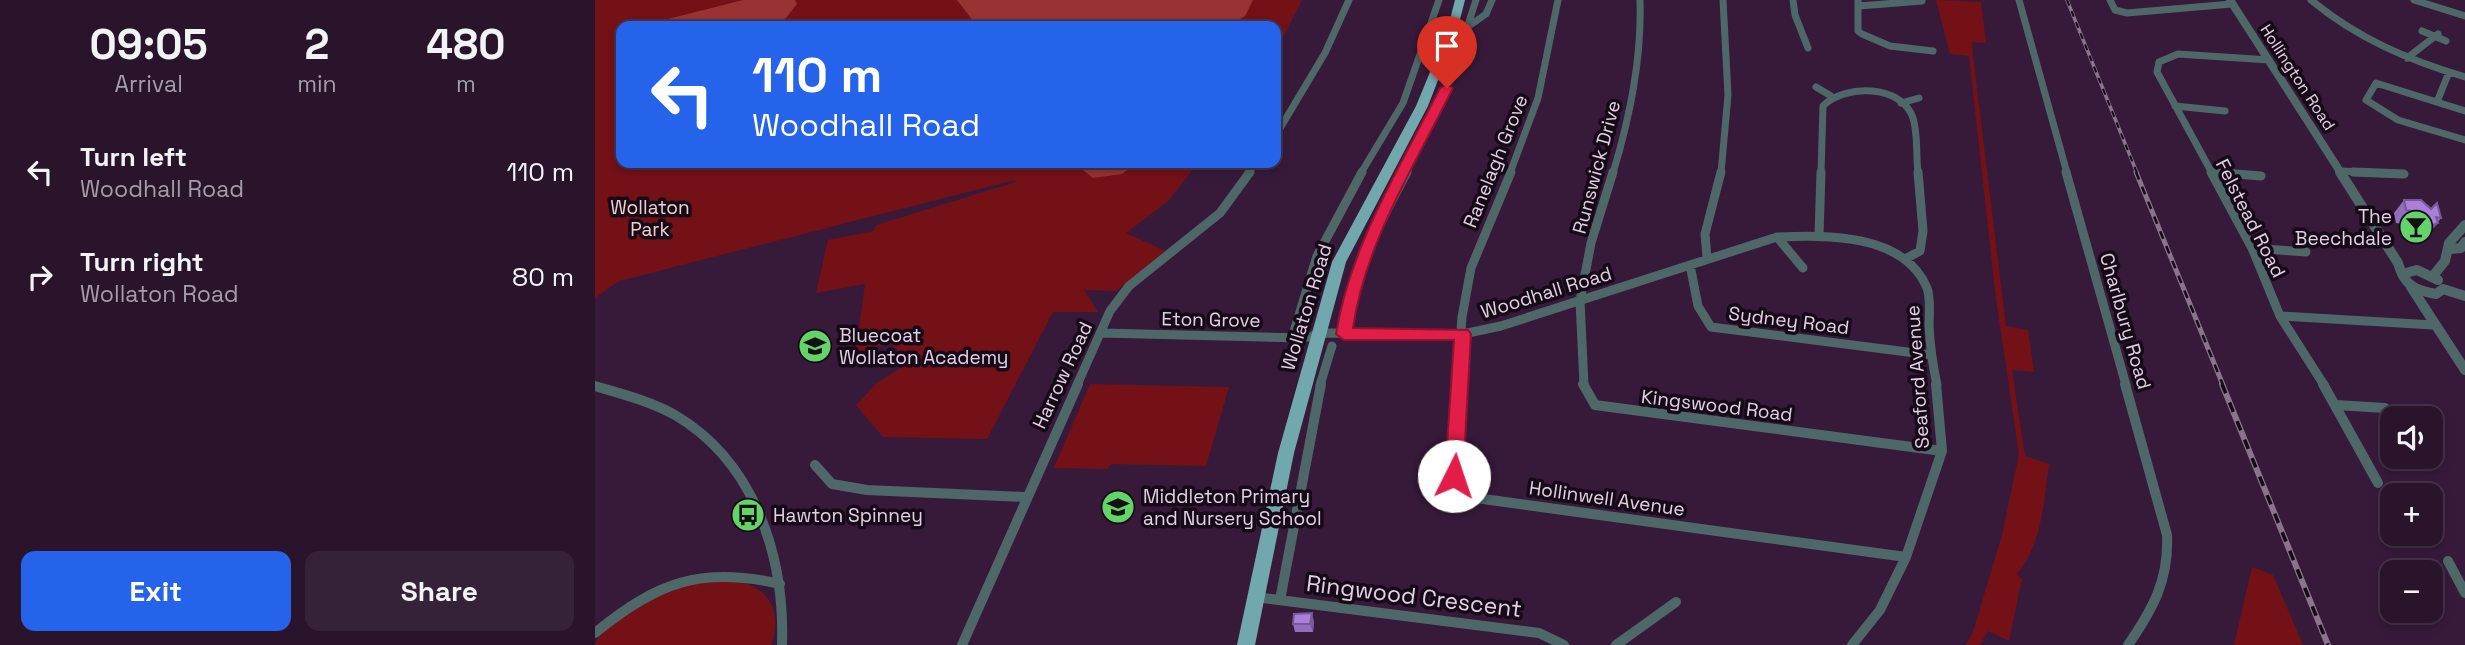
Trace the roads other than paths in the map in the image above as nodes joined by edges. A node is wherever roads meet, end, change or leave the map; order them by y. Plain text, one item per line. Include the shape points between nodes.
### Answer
1 (1349, 0) edge
2 (1439, 0) edge
3 (1460, 0) edge
4 (1476, 0) edge
5 (1492, 0) edge
6 (1558, 0) edge
7 (1640, 0) edge
8 (1723, 0) edge
9 (1793, 0) edge
10 (2019, 0) edge
11 (2111, 0) edge
12 (2172, 0) edge
13 (2311, 0) edge
14 (2414, 0) edge
15 (2231, 2) edge
16 (1859, 3) edge
17 (1923, 3) edge
18 (2176, 8) junction
19 (2465, 15) edge
20 (1469, 26) junction
21 (2422, 31) dead end
22 (2436, 35) junction
23 (2446, 41) dead end
24 (1800, 49) dead end
25 (1933, 51) dead end
26 (2407, 58) junction
27 (2269, 60) junction
28 (2449, 72) junction
29 (2465, 77) edge
30 (1816, 87) dead end
31 (1831, 96) junction
32 (1919, 98) dead end
33 (2437, 102) junction
34 (1901, 103) junction
35 (2175, 106) junction
36 (2225, 111) dead end
37 (2465, 111) edge
38 (1281, 127) edge
39 (2465, 141) edge
40 (1252, 168) edge
41 (2339, 171) junction
42 (2211, 172) junction
43 (2404, 174) dead end
44 (2261, 176) dead end
45 (2465, 225) edge
46 (1819, 235) junction
47 (1777, 237) junction
48 (2465, 242) edge
49 (2252, 248) junction
50 (2451, 249) junction
51 (2307, 252) dead end
52 (1707, 258) junction
53 (1905, 260) junction
54 (1690, 265) junction
55 (1803, 268) dead end
56 (2403, 269) junction
57 (2433, 276) junction
58 (2411, 287) junction
59 (2443, 289) junction
60 (2427, 294) junction
61 (2465, 296) edge
62 (1580, 301) junction
63 (2280, 316) junction
64 (2433, 325) junction
65 (1102, 333) junction
66 (1344, 334) junction
67 (1463, 334) junction
68 (1318, 336) junction
69 (1292, 338) junction
70 (2446, 339) junction
71 (1332, 346) dead end
72 (1931, 355) junction
73 (2465, 370) edge
74 (595, 386) edge
75 (2336, 405) junction
76 (2380, 408) edge
77 (1942, 451) junction
78 (815, 465) dead end
79 (2378, 483) dead end
80 (1025, 497) junction
81 (1906, 557) junction
82 (2448, 561) dead end
83 (780, 584) junction
84 (2465, 593) edge
85 (1255, 597) junction
86 (1280, 600) junction
87 (1676, 601) dead end
88 (595, 633) edge
89 (782, 645) edge
90 (962, 645) edge
91 (1247, 645) edge
92 (1564, 645) edge
93 (1616, 645) edge
94 (1852, 645) edge
95 (2127, 645) edge

1 - 38 street via 1325,53
2 - 69 street, Wollaton Road via 1403,103 1341,206 1317,256
3 - 68 main road, Wollaton Road via 1422,106 1342,255
4 - 20 street, Wollaton Road
5 - 20 street via 1486,14
6 - 67 street, Ranelagh Grove via 1535,109 1471,270
7 - 62 street, Runswick Drive via 1641,33 1627,127 1591,243
8 - 52 street via 1728,30 1728,113 1718,188 1703,246
9 - 24 street via 1795,15 1812,48
10 - 95 street, Charlbury Road via 2168,536 2165,585
11 - 18 street via 2115,10 2127,13
12 - 18 street
13 - 26 street via 2344,27
14 - 19 street
15 - 18 street
15 - 27 street, Hollington Road
16 - 17 street
16 - 25 street via 1859,31 1863,34 1890,46
20 - 66 street, Wollaton Road via 1434,119 1365,251
21 - 22 street
22 - 23 street
22 - 26 street
26 - 28 street
27 - 35 street, Felstead Road via 2167,56 2159,62 2157,72
27 - 41 street, Hollington Road
28 - 29 street
28 - 33 street
30 - 31 street
31 - 34 street via 1865,91
31 - 46 street via 1822,109
32 - 34 street
33 - 37 street
33 - 39 street via 2376,83 2366,100 2398,120
34 - 53 street via 1913,117 1923,231 1920,251
35 - 36 street
35 - 42 street, Felstead Road
40 - 65 street, Harrow Road via 1220,213 1120,295
41 - 43 street
41 - 56 street, Hollington Road
42 - 44 street
42 - 49 street, Felstead Road
45 - 50 street via 2449,243
46 - 47 street, Woodhall Road
46 - 53 street, Woodhall Road via 1865,242
47 - 52 street, Woodhall Road
47 - 55 street
48 - 50 street via 2461,248
49 - 51 street
49 - 63 street, Felstead Road
50 - 57 street via 2442,270
52 - 54 street, Woodhall Road
53 - 72 street, Seaford Avenue via 1927,289
54 - 62 street, Woodhall Road
54 - 72 street, Sydney Road via 1698,313 1710,327
56 - 57 street
56 - 58 street, Hollington Road
57 - 59 street
58 - 60 street
58 - 64 street
59 - 60 street
59 - 61 street
60 - 70 street
62 - 67 street, Woodhall Road
62 - 77 street, Kingswood Road via 1582,382 1595,405
63 - 64 street
63 - 75 street, Felstead Road
64 - 70 street
65 - 69 street, Eton Grove
65 - 80 street, Harrow Road
66 - 67 street, Woodhall Road
66 - 68 street, Woodhall Road
67 - 81 street, Hollinwell Avenue via 1454,476 1476,498
68 - 69 street, Eton Grove
68 - 85 main road, Wollaton Road via 1286,453
70 - 73 street
71 - 86 street, Wollaton Road via 1315,406
72 - 77 street, Seaford Avenue
74 - 83 street via 625,394 684,421 712,445 758,505
75 - 76 street
75 - 79 street, Felstead Road
77 - 81 street, Seaford Avenue
78 - 80 street via 832,484 867,490
80 - 90 street, Harrow Road
81 - 94 street, Seaford Avenue via 1879,610
82 - 84 street
83 - 88 street via 736,574 685,577 620,611
83 - 89 street
85 - 86 street, Ringwood Crescent
85 - 91 main road, Wollaton Road
86 - 92 street, Ringwood Crescent via 1539,633
87 - 93 street

